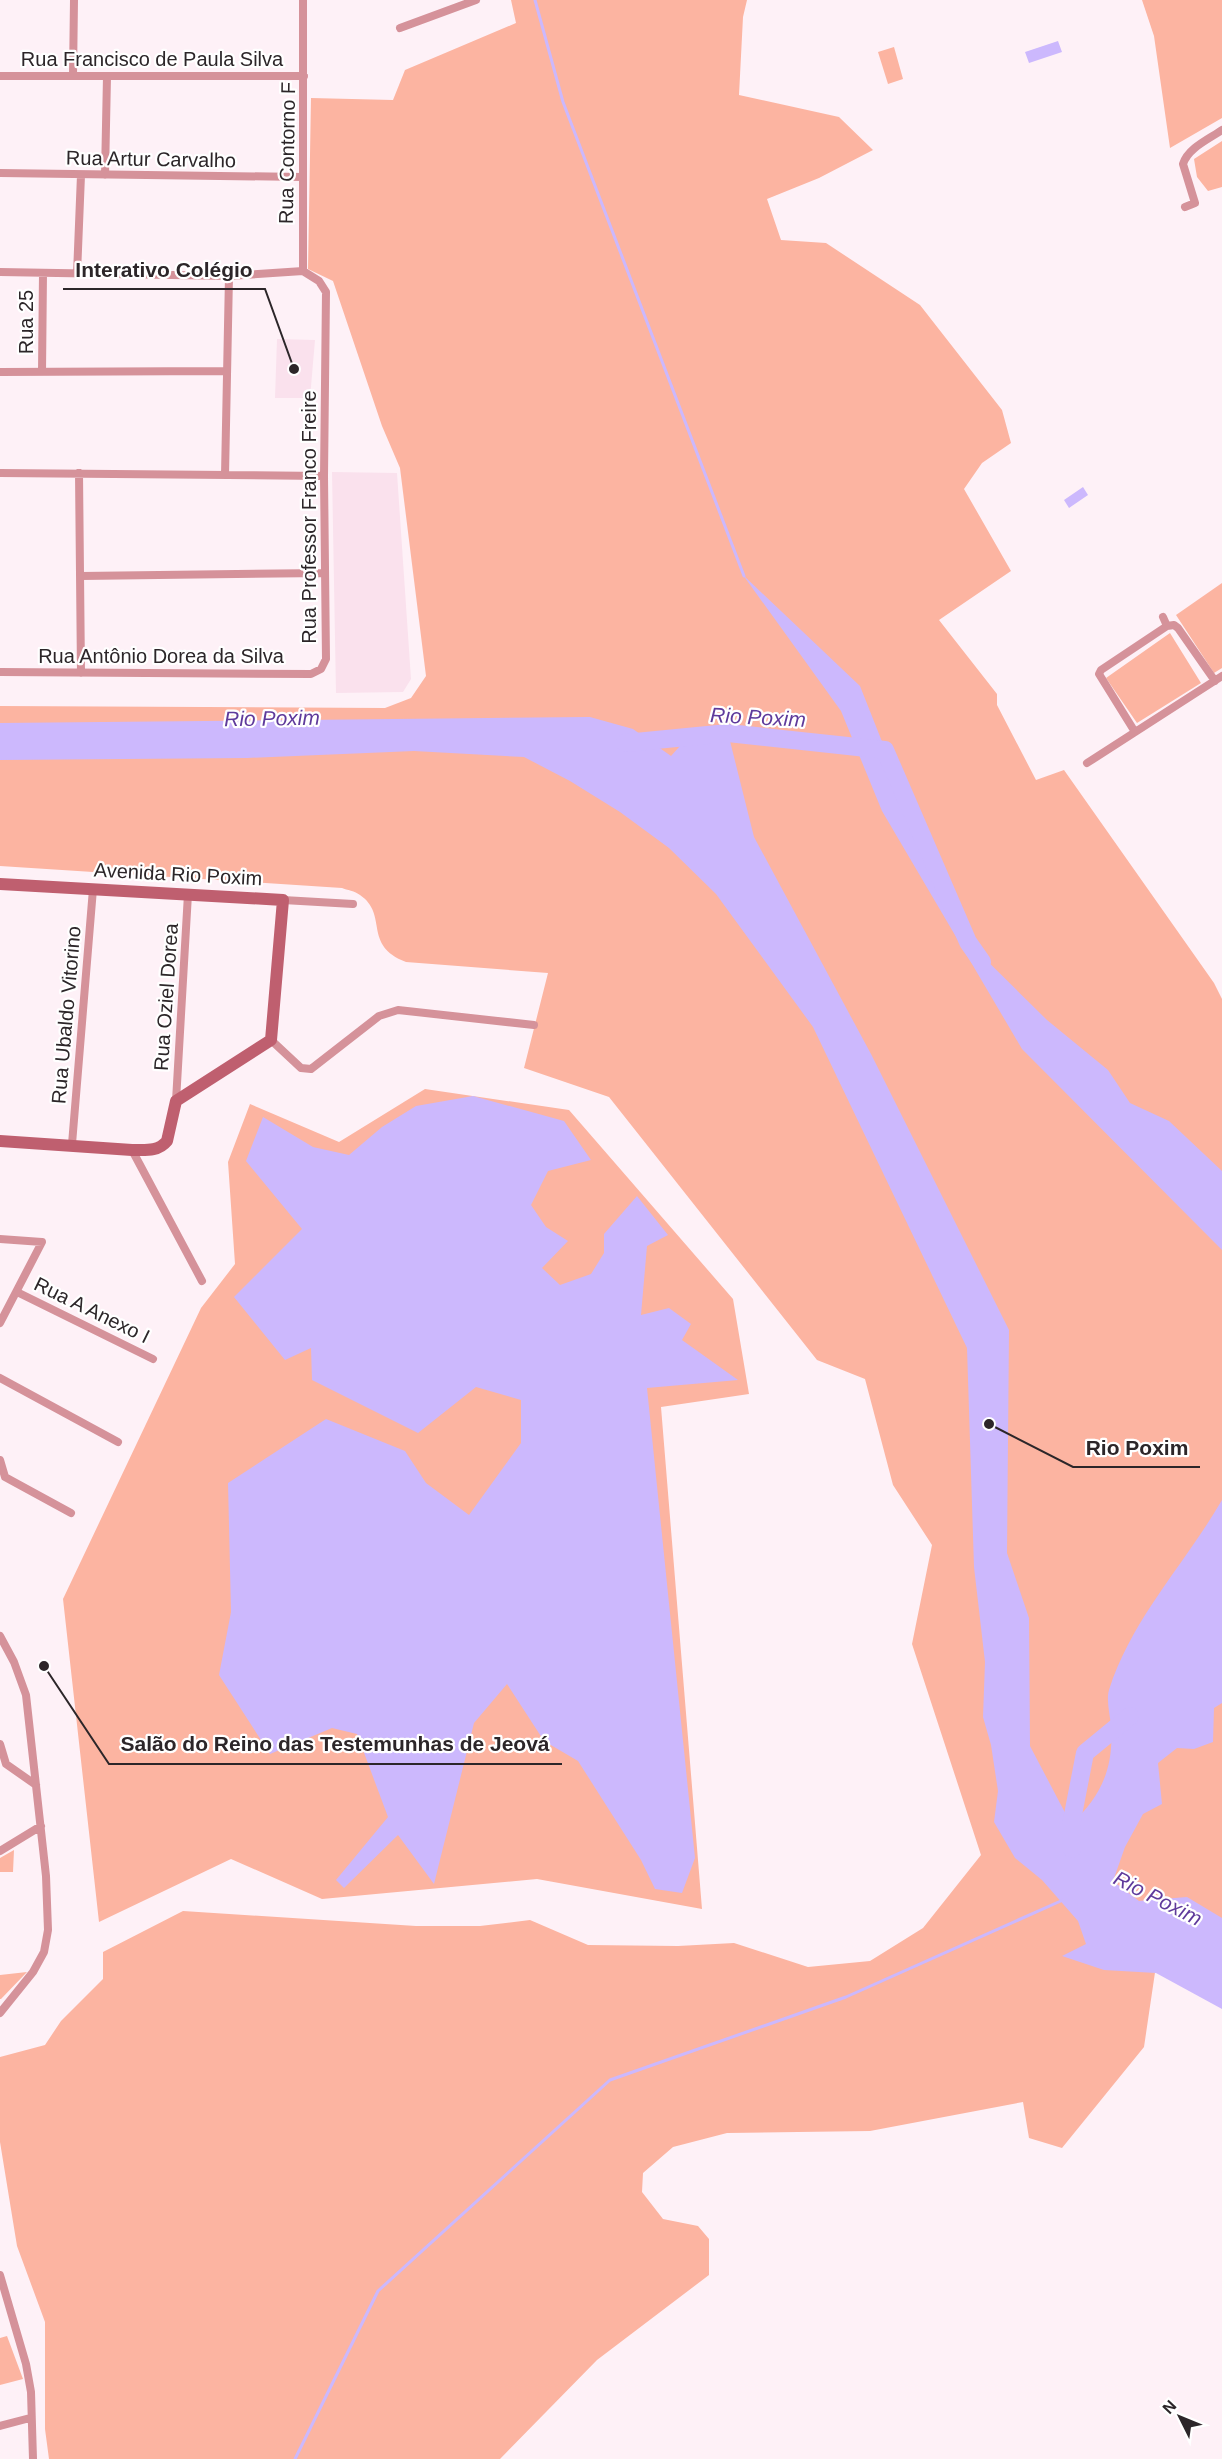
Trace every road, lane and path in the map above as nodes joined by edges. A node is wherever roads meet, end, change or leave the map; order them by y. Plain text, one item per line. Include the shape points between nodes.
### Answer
1 (74, 0) edge
2 (303, 0) edge
3 (476, 0) edge
4 (400, 28) dead end
5 (0, 76) edge
6 (73, 76) junction
7 (107, 76) junction
8 (304, 76) junction
9 (1222, 130) edge
10 (0, 174) edge
11 (81, 175) junction
12 (105, 176) junction
13 (302, 177) junction
14 (1185, 207) dead end
15 (303, 271) junction
16 (0, 273) edge
17 (43, 273) junction
18 (77, 274) junction
19 (229, 276) junction
20 (226, 371) junction
21 (0, 372) edge
22 (42, 372) junction
23 (0, 473) edge
24 (79, 473) junction
25 (225, 475) junction
26 (324, 476) junction
27 (325, 573) junction
28 (81, 576) junction
29 (1163, 617) dead end
30 (1167, 626) junction
31 (321, 669) joint
32 (0, 672) edge
33 (81, 673) junction
34 (1218, 678) edge
35 (1134, 732) junction
36 (1087, 763) dead end
37 (0, 884) edge
38 (93, 889) junction
39 (188, 894) junction
40 (283, 900) junction
41 (353, 903) dead end
42 (534, 1025) dead end
43 (271, 1040) junction
44 (176, 1101) junction
45 (0, 1141) edge
46 (72, 1144) junction
47 (132, 1150) junction
48 (0, 1239) edge
49 (202, 1281) dead end
50 (17, 1292) junction
51 (0, 1323) edge
52 (153, 1359) dead end
53 (0, 1378) edge
54 (118, 1442) dead end
55 (0, 1460) edge
56 (70, 1514) dead end
57 (0, 1636) edge
58 (0, 1744) edge
59 (36, 1785) junction
60 (41, 1826) junction
61 (0, 1851) edge
62 (0, 2013) edge
63 (0, 2275) edge
64 (1, 2286) edge
65 (30, 2418) junction
66 (0, 2427) edge
67 (33, 2459) edge

1 - 6 street
2 - 8 street, Rua Contorno F
3 - 4 street
5 - 6 street, Rua Francisco de Paula Silva
6 - 7 street, Rua Francisco de Paula Silva
7 - 8 street, Rua Francisco de Paula Silva
7 - 12 street
8 - 13 street, Rua Contorno F
9 - 14 street via 1185,159 1183,164 1195,203
10 - 11 street, Rua Artur Carvalho
11 - 12 street, Rua Artur Carvalho
11 - 18 street
12 - 13 street, Rua Artur Carvalho
13 - 15 street, Rua Contorno F
15 - 19 street
15 - 26 street, Rua Professor Franco Freire via 319,281 326,292
16 - 17 street
17 - 18 street
17 - 22 street, Rua 25
18 - 19 street
19 - 20 street
20 - 22 street
20 - 25 street
21 - 22 street
23 - 24 street
24 - 25 street
24 - 28 street
25 - 26 street
26 - 27 street, Rua Professor Franco Freire
27 - 28 street
27 - 31 street, Rua Professor Franco Freire via 326,659
28 - 33 street
29 - 30 street
30 - 34 street via 1179,628
30 - 35 street via 1099,674
31 - 33 street, Rua Antônio Dorea da Silva via 311,674
32 - 33 street, Rua Antônio Dorea da Silva
34 - 35 street
35 - 36 street
37 - 38 street, Avenida Rio Poxim
38 - 39 street, Avenida Rio Poxim
38 - 46 street, Rua Ubaldo Vitorino
39 - 40 street, Avenida Rio Poxim
39 - 44 street, Rua Oziel Dorea
40 - 41 street, Avenida Rio Poxim
40 - 43 street
42 - 43 street via 398,1010 379,1016 310,1069 301,1068
43 - 44 street
44 - 47 street via 167,1141 151,1150
45 - 46 street
46 - 47 street
47 - 49 street
48 - 50 street via 42,1242
50 - 51 street
50 - 52 street, Rua A Anexo I
53 - 54 street
55 - 56 street via 5,1477
57 - 59 street via 26,1695
58 - 59 street via 6,1764
59 - 60 street
60 - 61 street
60 - 62 street via 48,1930 44,1952
63 - 64 street
64 - 65 street via 26,2364
65 - 66 street
65 - 67 street

